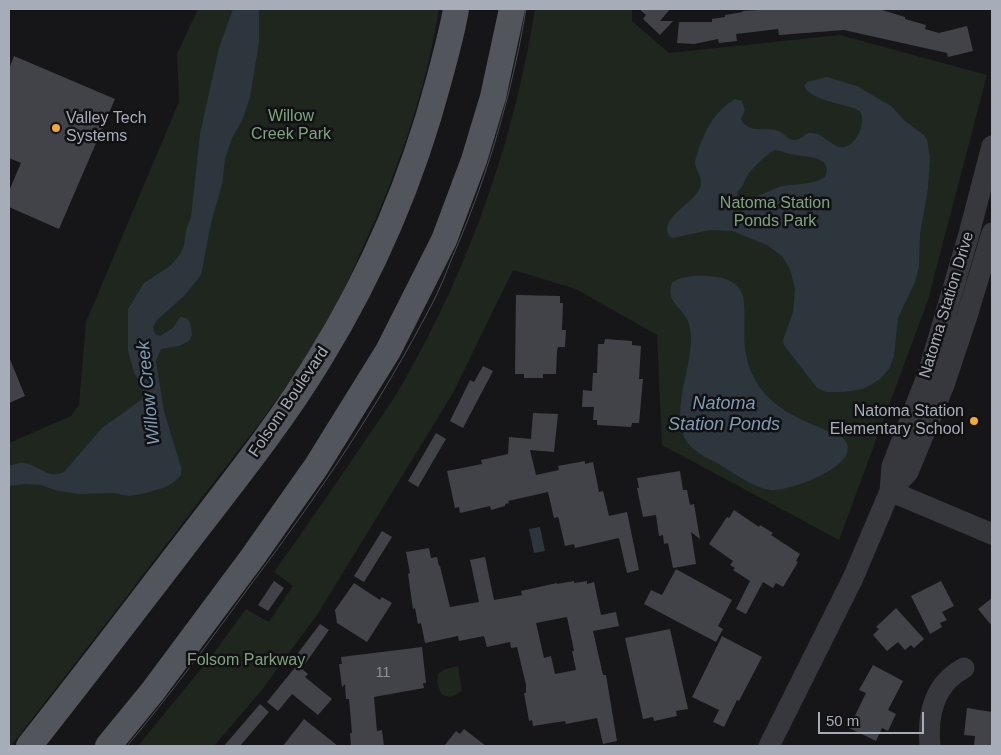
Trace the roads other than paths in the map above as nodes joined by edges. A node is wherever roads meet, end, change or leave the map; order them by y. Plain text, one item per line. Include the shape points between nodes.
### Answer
1 (456, 9) edge
2 (512, 9) edge
3 (992, 146) edge
4 (992, 233) edge
5 (890, 491) junction
6 (992, 534) edge
7 (964, 668) dead end
8 (29, 746) edge
9 (108, 746) edge
10 (768, 746) edge
11 (930, 746) edge

1 - 8 main road, Folsom Boulevard via 436,94 412,170 348,312 319,360 241,470
2 - 9 main road via 493,98 474,160 444,240 388,351 316,467 252,558
3 - 5 street, Natoma Station Drive via 928,374 892,466
4 - 5 street, Natoma Station Drive via 944,385 908,472
5 - 6 street
5 - 10 street, Natoma Station Drive via 853,578
7 - 11 street via 948,678 936,696

